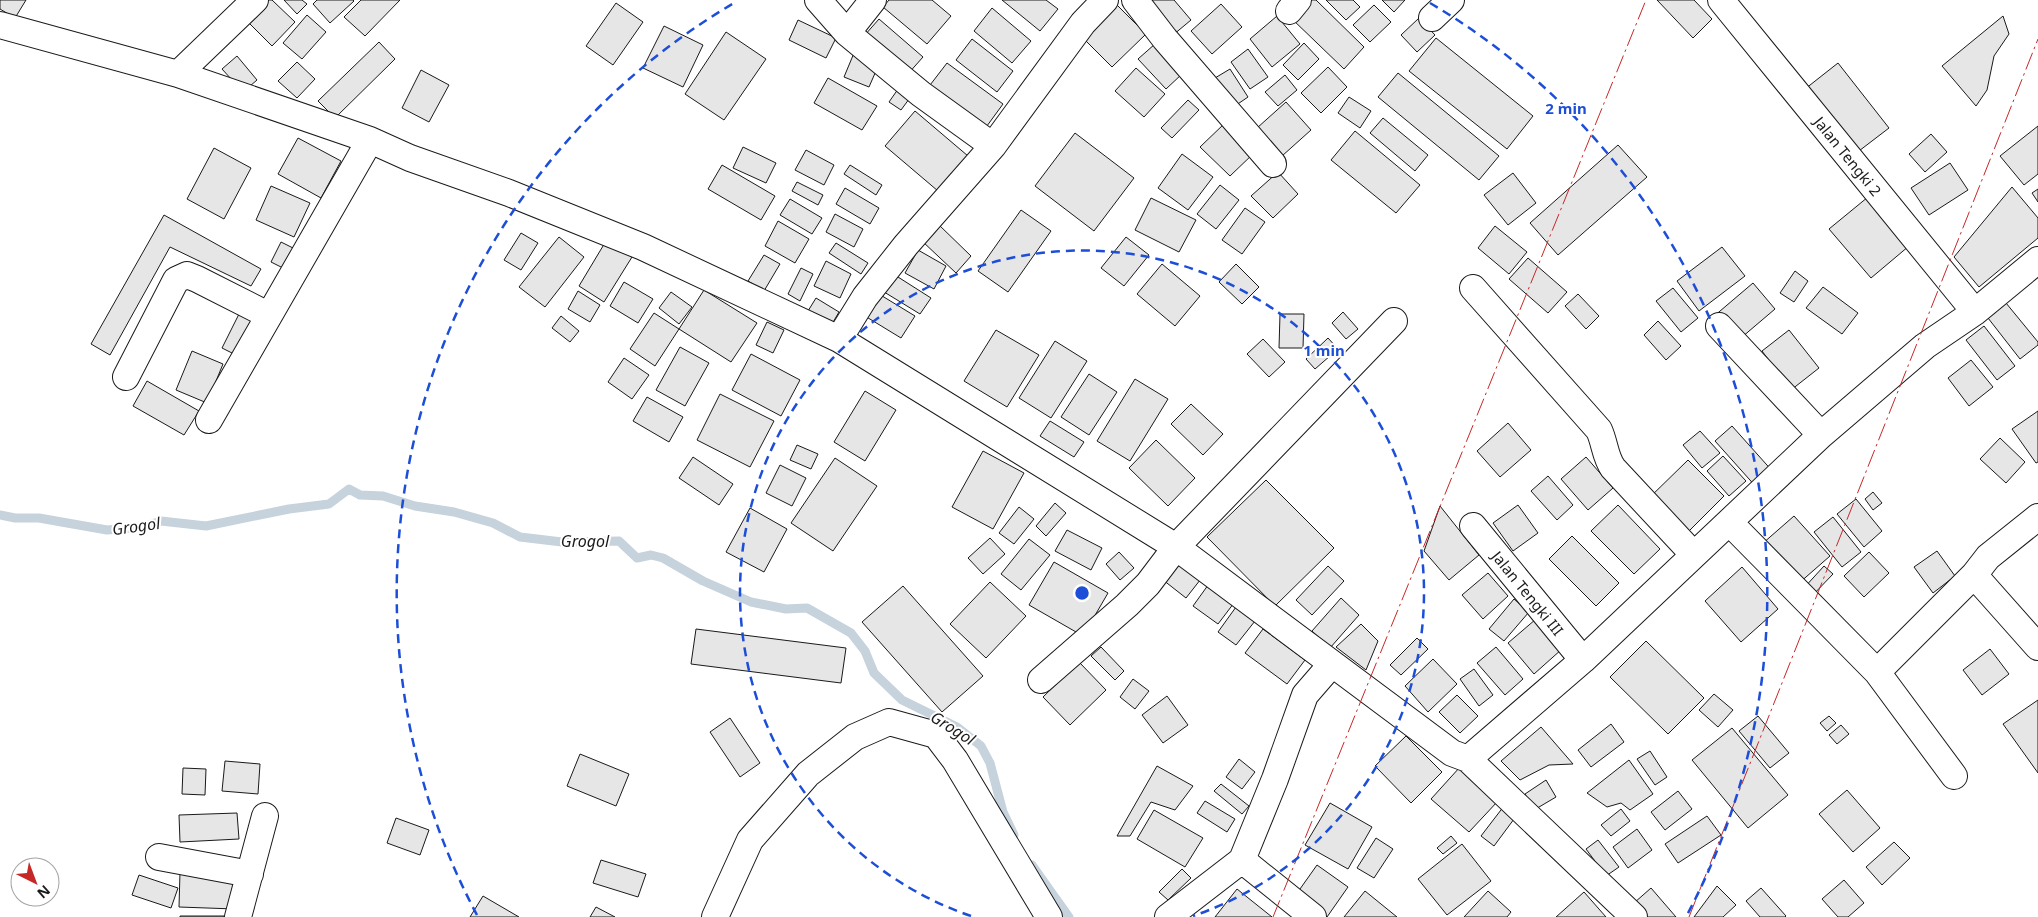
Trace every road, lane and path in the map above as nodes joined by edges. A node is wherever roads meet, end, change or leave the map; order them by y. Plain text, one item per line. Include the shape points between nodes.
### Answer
1 (818, 0) edge
2 (873, 0) edge
3 (1105, 0) edge
4 (1135, 0) edge
5 (1451, 0) edge
6 (1721, 0) edge
7 (243, 3) edge
8 (1432, 18) dead end
9 (0, 25) edge
10 (847, 33) junction
11 (178, 74) junction
12 (370, 140) junction
13 (993, 146) junction
14 (1273, 164) dead end
15 (2038, 260) edge
16 (1473, 288) dead end
17 (1975, 312) junction
18 (268, 316) junction
19 (1394, 321) dead end
20 (1719, 326) dead end
21 (839, 338) junction
22 (126, 377) dead end
23 (209, 420) dead end
24 (1821, 435) junction
25 (2038, 518) edge
26 (1729, 522) junction
27 (1473, 526) dead end
28 (1176, 547) junction
29 (1694, 554) junction
30 (1974, 576) junction
31 (2038, 647) edge
32 (1583, 660) junction
33 (1331, 665) junction
34 (1877, 672) junction
35 (1041, 680) dead end
36 (1468, 759) junction
37 (1954, 776) dead end
38 (265, 816) dead end
39 (159, 856) dead end
40 (1242, 860) junction
41 (250, 874) junction
42 (238, 917) edge
43 (714, 917) edge
44 (1049, 917) edge
45 (1168, 917) edge
46 (1313, 917) edge
47 (1634, 917) edge

1 - 10 street
2 - 10 street
3 - 13 street via 1083,24
4 - 14 street via 1164,39
5 - 8 street
6 - 17 street, Jalan Tengki 2
7 - 11 street
9 - 11 street
10 - 13 street via 921,94
11 - 12 street
12 - 18 street
12 - 21 street via 643,247
13 - 21 street via 906,245 865,297
15 - 17 street
16 - 29 street via 1599,430 1613,468
17 - 24 street via 1925,346
18 - 22 street via 187,275 176,280
18 - 23 street
19 - 28 street
20 - 24 street
21 - 28 street
24 - 26 street
25 - 30 street via 1988,557
26 - 29 street
26 - 34 street
27 - 32 street, Jalan Tengki III
28 - 33 street
28 - 35 street via 1127,605
29 - 32 street
30 - 31 street
30 - 34 street
32 - 36 street
33 - 36 street via 1452,753
33 - 40 street via 1305,695
34 - 37 street
36 - 47 street
38 - 41 street
39 - 41 street
40 - 45 street
40 - 46 street
41 - 42 street
43 - 44 street via 750,840 808,774 855,737 889,722 936,736 955,760

